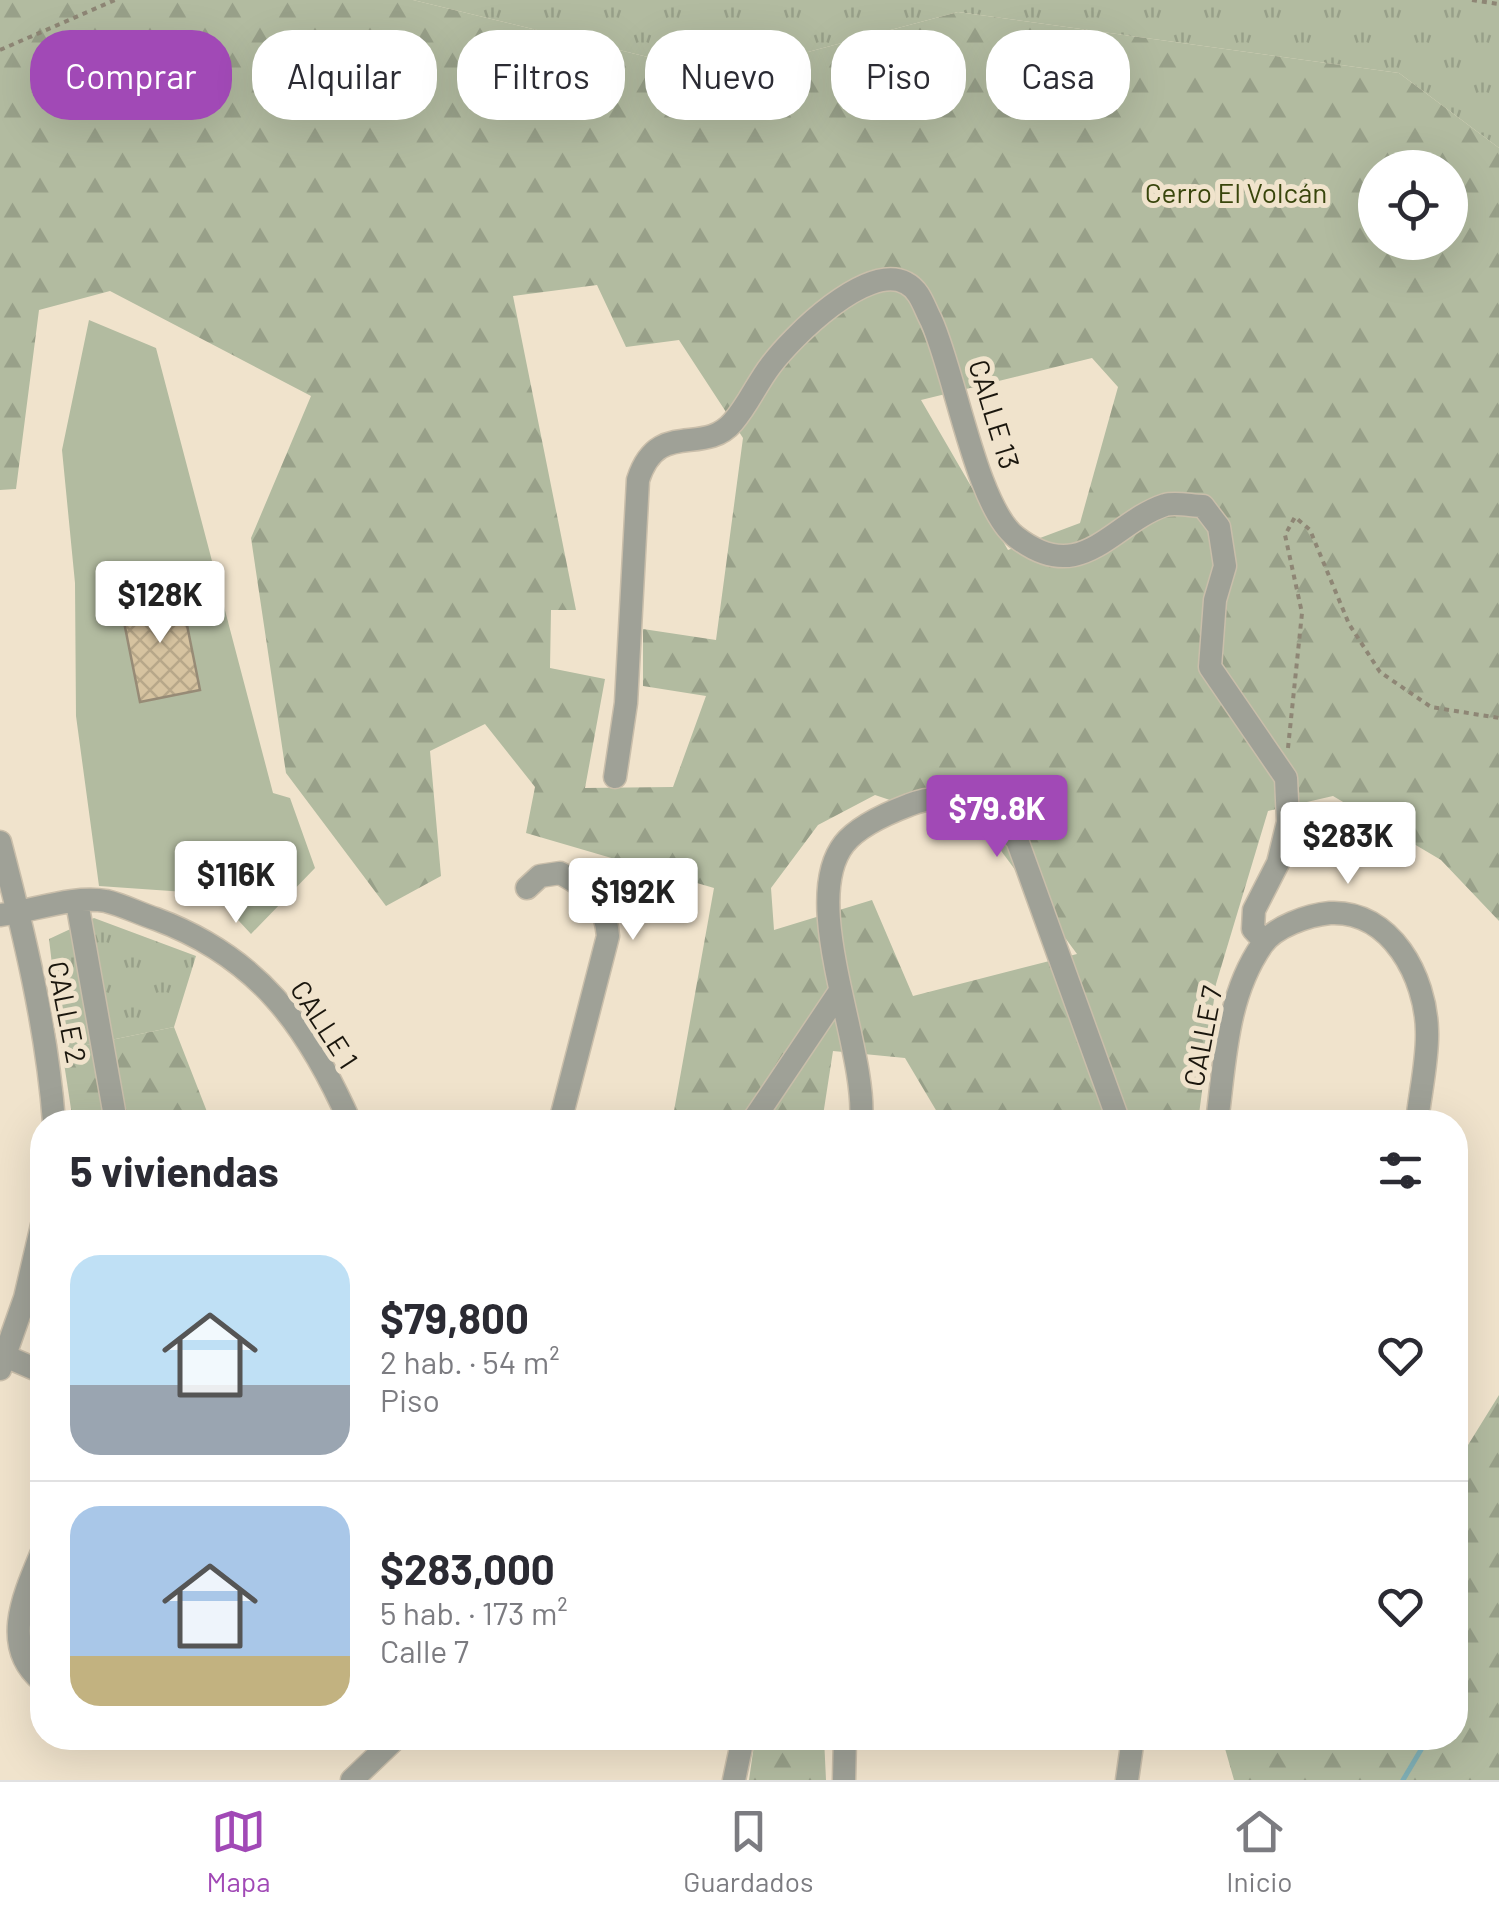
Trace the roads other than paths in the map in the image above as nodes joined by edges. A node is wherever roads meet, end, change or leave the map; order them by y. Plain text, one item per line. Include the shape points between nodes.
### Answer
1 (614, 777) dead end
2 (0, 842) edge
3 (527, 888) dead end
4 (77, 902) junction
5 (9, 914) edge
6 (1264, 941) junction
7 (840, 991) junction
8 (51, 1110) edge
9 (114, 1110) edge
10 (343, 1110) edge
11 (563, 1110) edge
12 (760, 1110) edge
13 (860, 1110) edge
14 (1115, 1110) edge
15 (1219, 1110) edge
16 (1418, 1110) edge
17 (30, 1267) edge
18 (3, 1363) edge
19 (30, 1369) edge
20 (30, 1583) edge
21 (30, 1669) edge
22 (383, 1750) edge
23 (740, 1750) edge
24 (845, 1750) edge
25 (1131, 1750) edge
26 (352, 1780) edge
27 (734, 1780) edge
28 (844, 1780) edge
29 (1127, 1780) edge

1 - 6 street, CALLE 13 via 644,460 666,442 708,436 732,424 811,321 854,291 889,278 906,282 918,293 951,368 986,492 1016,537 1047,553 1081,554 1168,504 1203,506 1219,527 1224,566 1210,666 1286,778 1288,822 1278,864 1254,910 1253,929
2 - 5 street, CALLE 2
3 - 11 street via 540,876 560,873 596,896 606,912 608,936
4 - 5 street, CALLE 1
4 - 9 street
4 - 10 street, CALLE 1 via 106,901 229,952 299,1028
5 - 8 street, CALLE 2
6 - 15 street, CALLE 7 via 1233,1003
6 - 16 street via 1302,918 1345,913 1388,935 1412,969 1424,1007 1428,1032
7 - 12 street
7 - 13 street
7 - 14 street via 828,878 844,844 884,815 925,798 990,812 1018,840
17 - 18 street
18 - 19 street
20 - 21 street via 16,1620 16,1644
22 - 26 street
23 - 27 street
24 - 28 street
25 - 29 street

